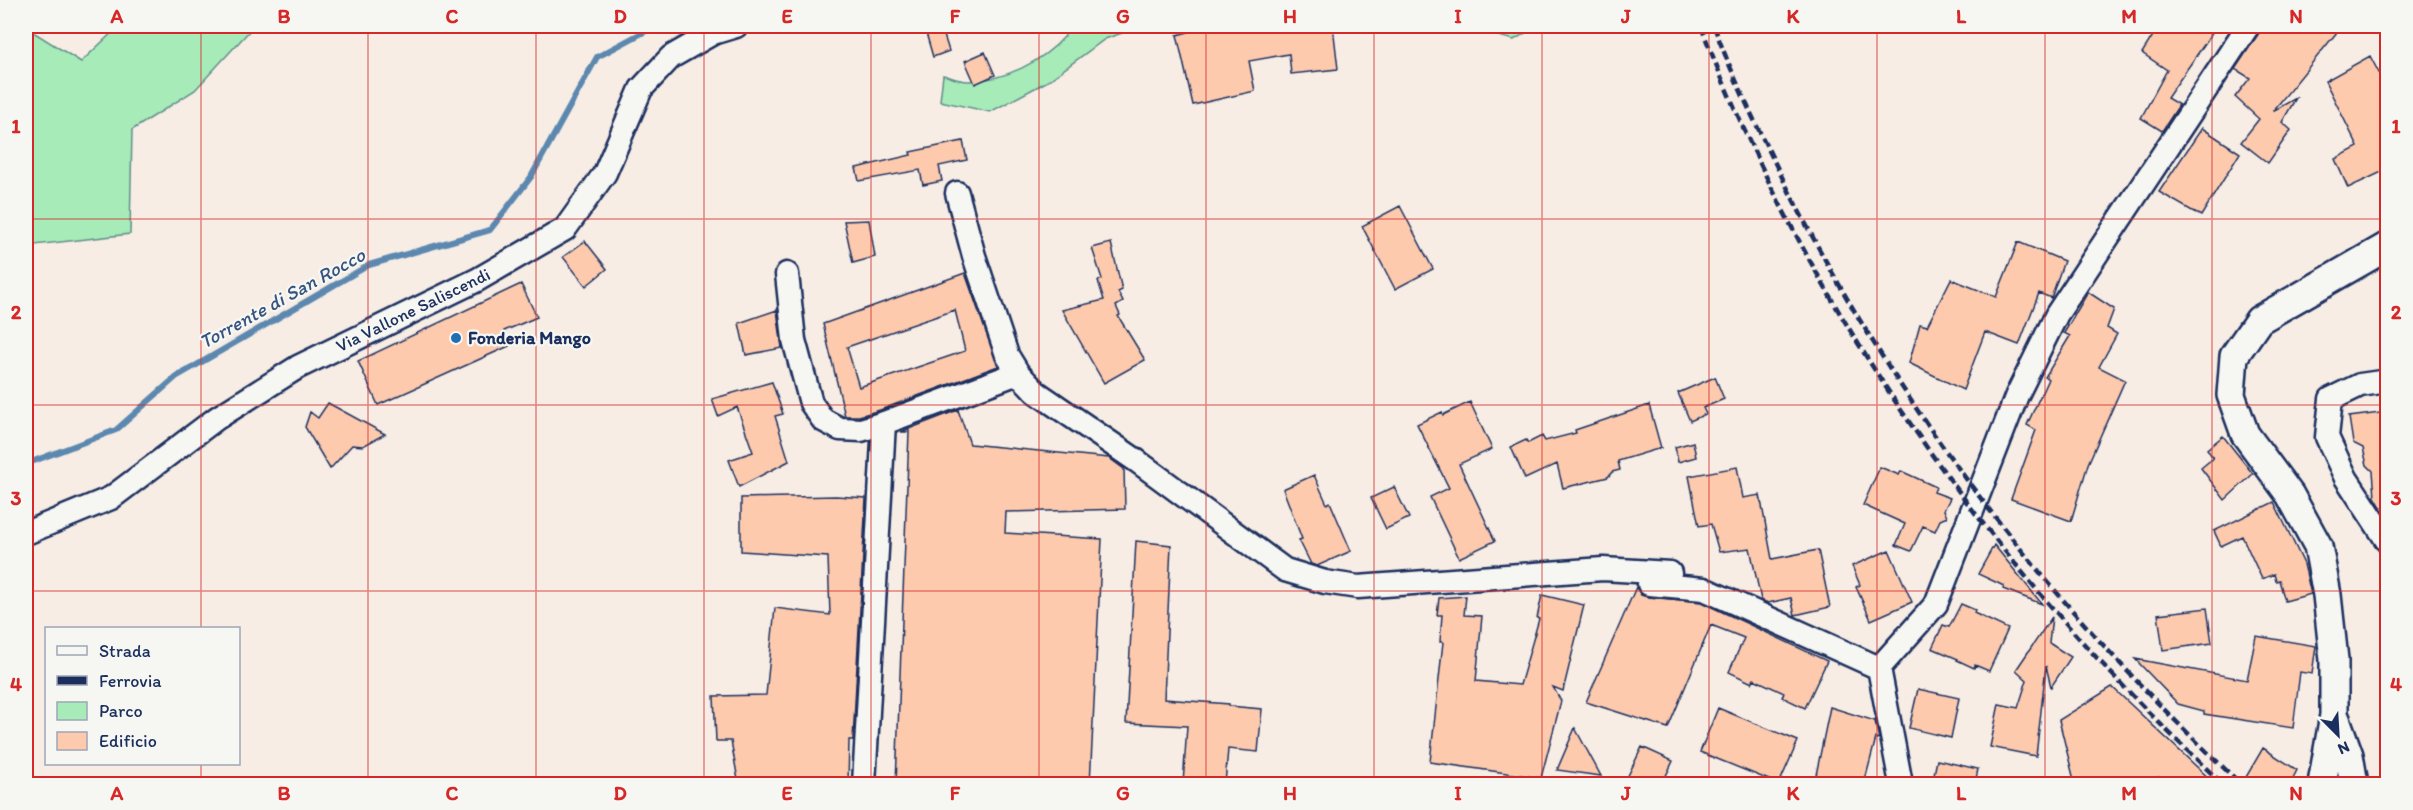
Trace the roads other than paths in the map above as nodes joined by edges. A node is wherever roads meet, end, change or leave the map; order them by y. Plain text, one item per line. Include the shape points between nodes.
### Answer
1 (736, 26) edge
2 (2248, 26) edge
3 (957, 193) dead end
4 (2388, 246) edge
5 (787, 274) dead end
6 (1018, 373) junction
7 (2388, 381) edge
8 (884, 423) junction
9 (26, 533) edge
10 (2388, 542) edge
11 (1670, 573) dead end
12 (1440, 593) dead end
13 (1879, 668) junction
14 (2334, 715) junction
15 (2349, 756) junction
16 (864, 784) edge
17 (1901, 784) edge
18 (2322, 784) edge
19 (2354, 784) edge
20 (2366, 784) edge

1 - 9 street, Via Vallone Saliscendi via 713,33 671,57 641,89 605,173 565,229 477,280 298,367 217,418 111,498
2 - 13 street via 2058,315 2017,395 1936,604
3 - 6 street via 983,286 1007,355
4 - 14 main road via 2259,320 2234,356 2231,395 2245,434 2290,495 2318,546 2334,660
5 - 8 street via 794,340 811,403 823,420 840,429 861,430
6 - 8 street
6 - 11 street via 1036,392 1285,570 1358,587 1603,569
7 - 10 street via 2360,385 2331,399 2327,437 2346,478
8 - 16 street
12 - 13 street via 1607,584 1666,584 1704,589
13 - 17 street
14 - 15 main road
14 - 18 main road
15 - 19 main road
15 - 20 street

